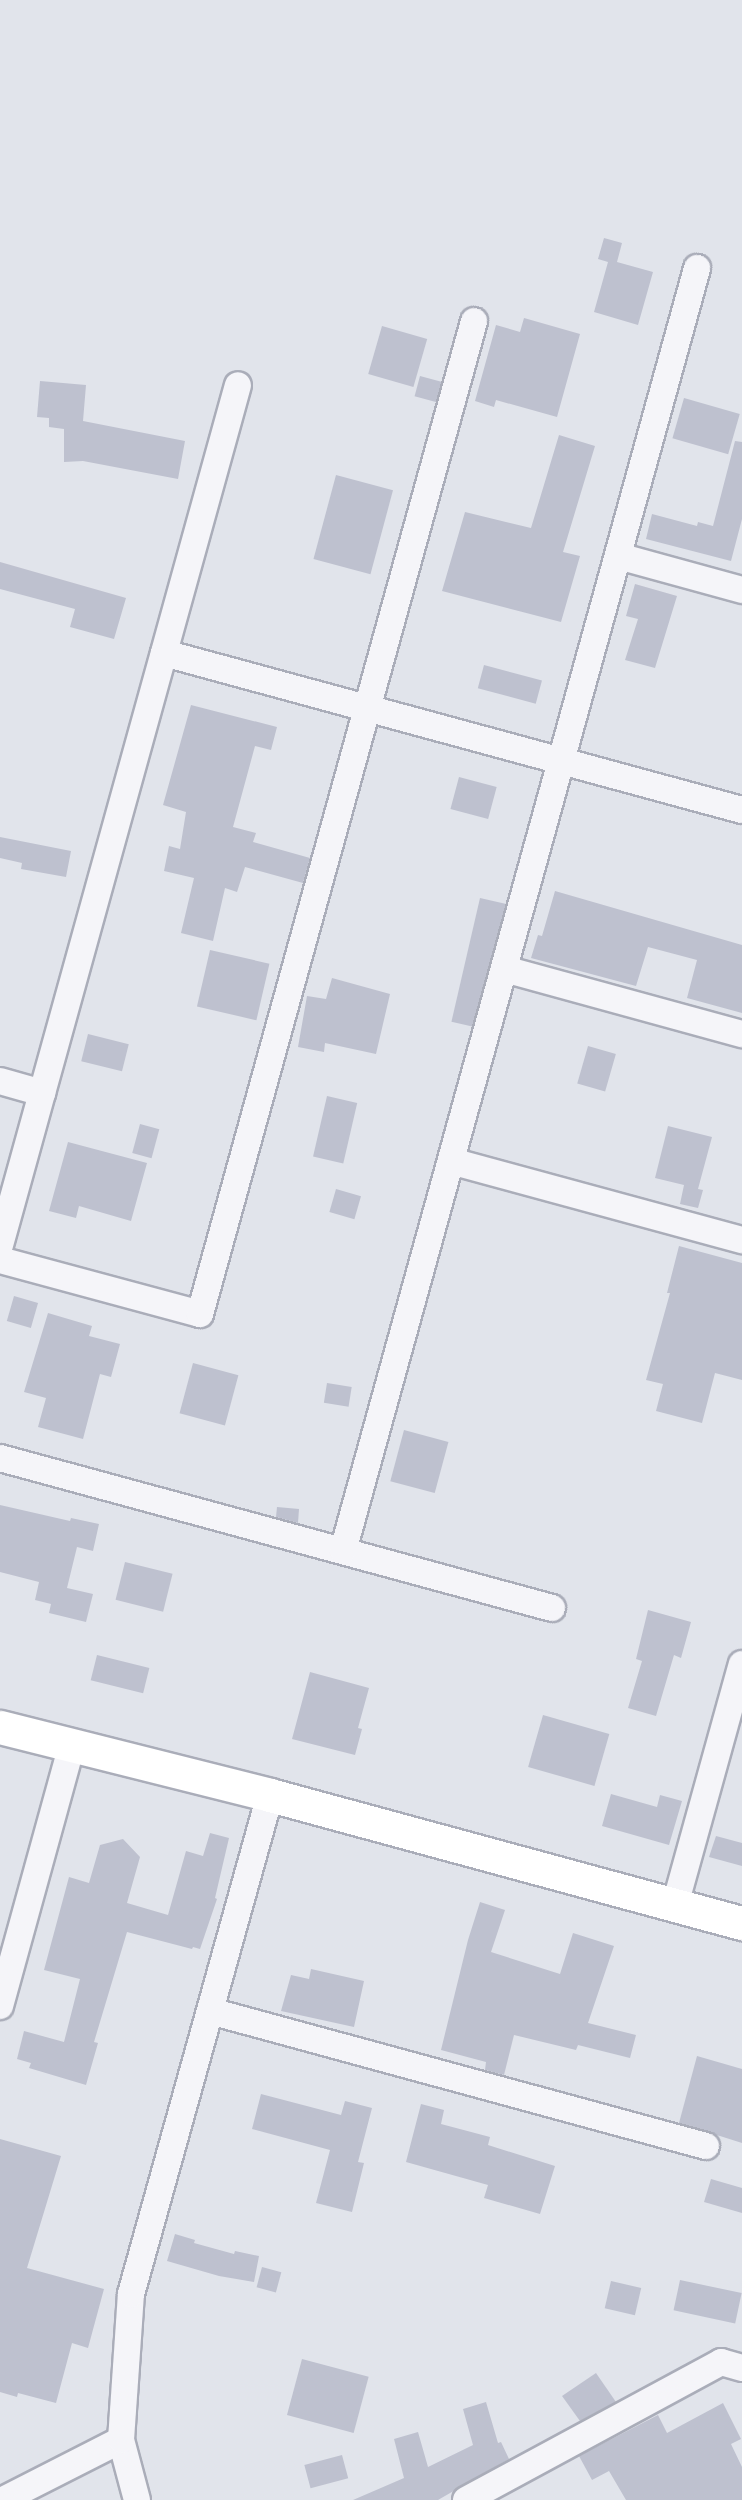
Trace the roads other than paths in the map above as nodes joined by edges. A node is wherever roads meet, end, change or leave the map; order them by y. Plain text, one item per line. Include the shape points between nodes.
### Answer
1 (697, 268) dead end
2 (474, 321) dead end
3 (238, 385) dead end
4 (618, 556) junction
5 (742, 590) edge
6 (164, 653) junction
7 (367, 708) junction
8 (561, 761) junction
9 (742, 810) edge
10 (504, 969) junction
11 (742, 1034) edge
12 (0, 1081) edge
13 (42, 1093) junction
14 (451, 1161) junction
15 (742, 1240) edge
16 (0, 1245) edge
17 (0, 1260) edge
18 (0, 1458) edge
19 (343, 1551) junction
20 (552, 1608) dead end
21 (742, 1664) edge
22 (0, 1727) edge
23 (72, 1745) junction
24 (270, 1794) junction
25 (675, 1905) junction
26 (742, 1923) edge
27 (0, 2006) edge
28 (210, 2011) junction
29 (706, 2146) dead end
30 (742, 2368) edge
31 (121, 2440) junction
32 (3, 2500) edge
33 (137, 2500) edge
34 (466, 2500) edge

1 - 4 street
2 - 7 street
3 - 6 street
4 - 5 street
4 - 8 street
6 - 7 street
6 - 13 street
7 - 8 street
7 - 17 street via 200,1314
8 - 9 street
8 - 10 street
10 - 11 street
10 - 14 street
12 - 13 street
13 - 16 street
14 - 15 street
14 - 19 street
18 - 19 street
19 - 20 street
21 - 25 street
22 - 23 main road
23 - 24 main road
23 - 27 street
24 - 25 main road
24 - 28 street
25 - 26 main road
28 - 29 street
28 - 31 street via 131,2294
30 - 34 street via 722,2362
31 - 32 street
31 - 33 street

